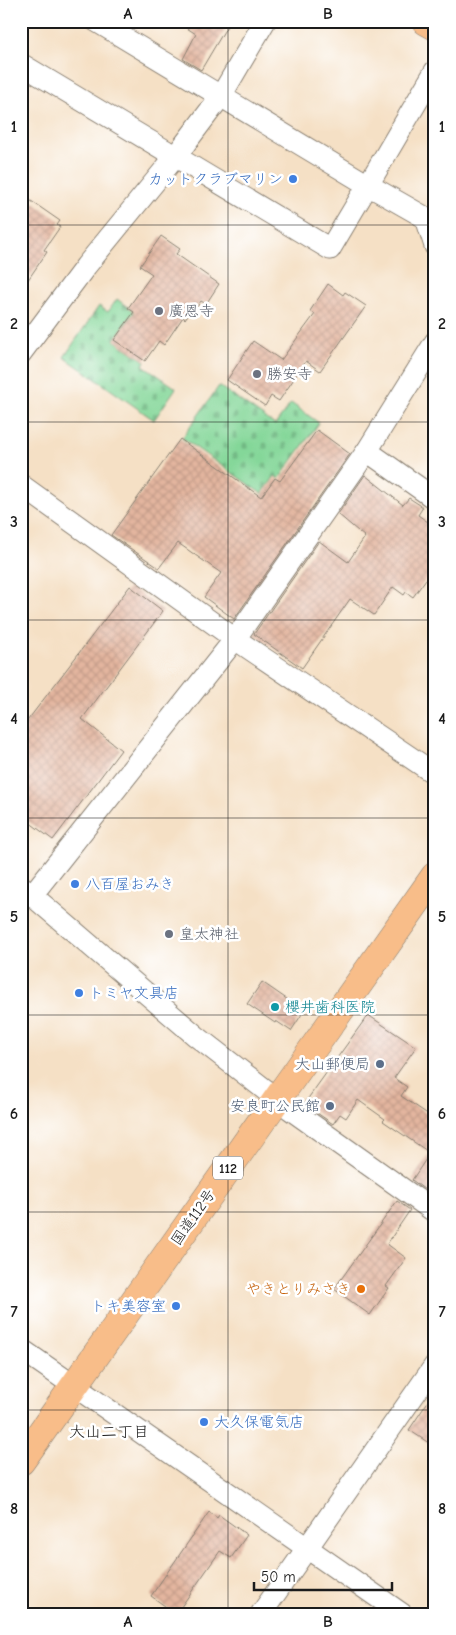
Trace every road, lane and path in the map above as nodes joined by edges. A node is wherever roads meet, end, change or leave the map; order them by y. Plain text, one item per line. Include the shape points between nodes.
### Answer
1 (96, 21) edge
2 (265, 21) edge
3 (426, 21) edge
4 (435, 26) edge
5 (21, 64) edge
6 (435, 71) edge
7 (221, 96) junction
8 (176, 157) junction
9 (368, 185) junction
10 (435, 246) edge
11 (435, 342) edge
12 (21, 353) edge
13 (367, 451) junction
14 (21, 485) edge
15 (435, 499) edge
16 (235, 639) junction
17 (435, 774) edge
18 (435, 876) edge
19 (27, 891) edge
20 (277, 1099) junction
21 (435, 1212) edge
22 (21, 1349) edge
23 (435, 1365) edge
24 (74, 1386) junction
25 (21, 1461) edge
26 (307, 1549) junction
27 (261, 1614) edge
28 (402, 1614) edge

1 - 7 street
2 - 7 street
3 - 4 main road
5 - 8 street
6 - 9 street
7 - 8 street
7 - 9 street
8 - 9 street via 330,249
8 - 12 street via 86,266
9 - 10 street via 426,218
11 - 13 street
13 - 15 street
13 - 16 street
14 - 16 street
16 - 17 street
16 - 19 street
18 - 20 main road, 国道112号 / 112
19 - 20 street via 196,1036
20 - 21 street
20 - 24 main road, 国道112号 / 112
22 - 24 street
23 - 26 street
24 - 25 main road, 国道112号 / 112
24 - 26 street
26 - 27 street
26 - 28 street

